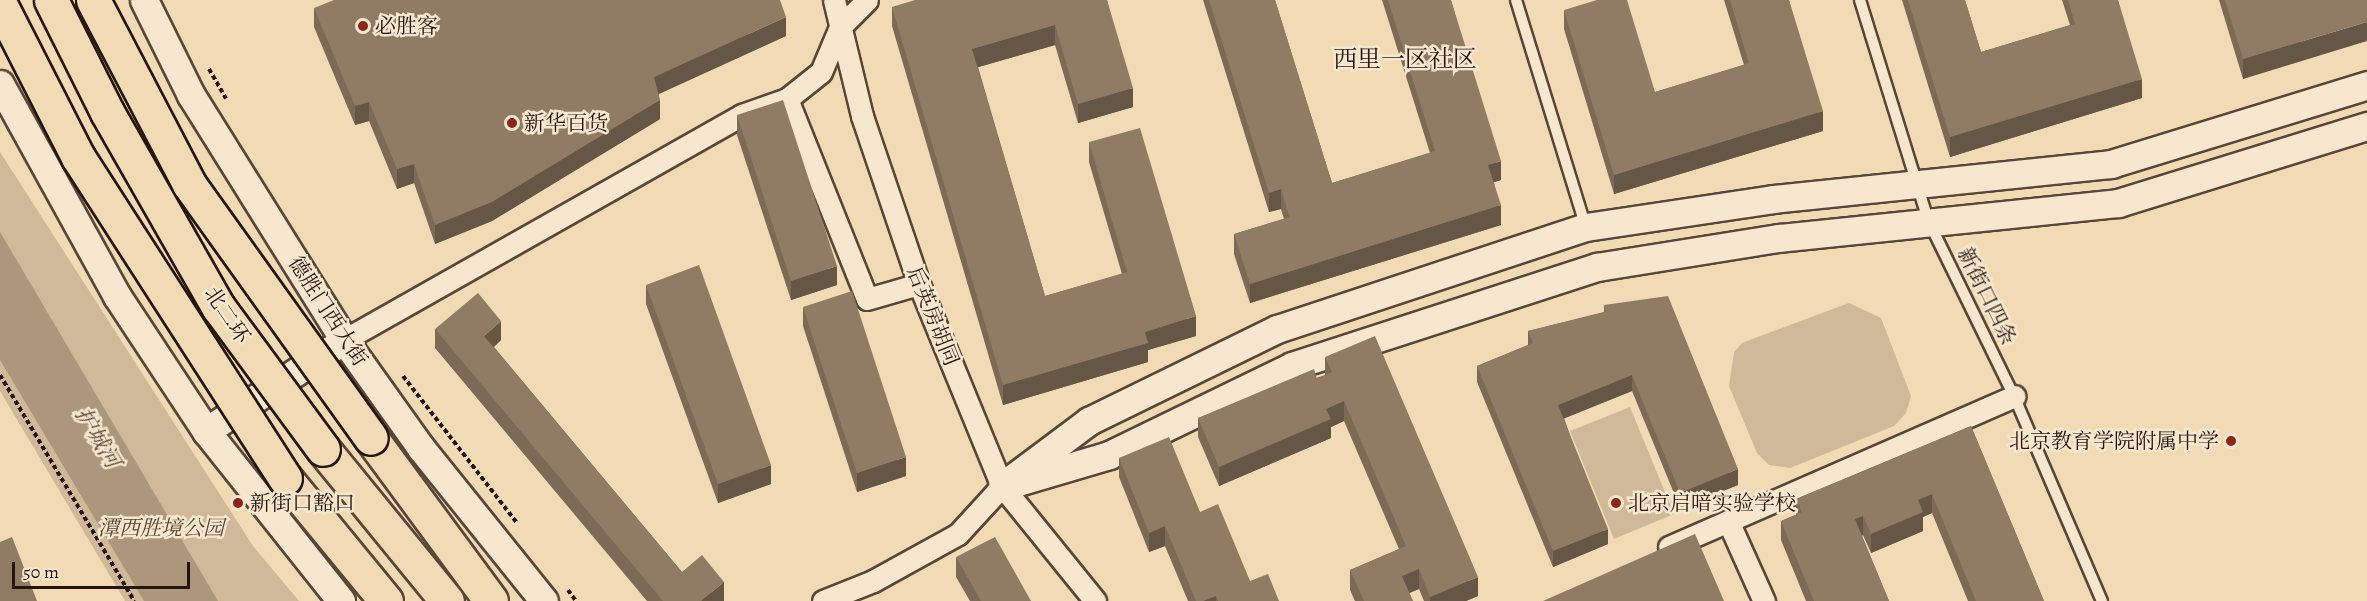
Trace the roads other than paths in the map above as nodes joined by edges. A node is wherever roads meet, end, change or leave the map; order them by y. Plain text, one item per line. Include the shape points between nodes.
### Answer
1 (51, 0) edge
2 (93, 0) edge
3 (144, 0) edge
4 (834, 0) edge
5 (867, 0) edge
6 (1516, 0) edge
7 (1860, 0) edge
8 (0, 4) edge
9 (840, 27) junction
10 (0, 84) edge
11 (2367, 85) edge
12 (787, 99) junction
13 (2367, 126) edge
14 (1917, 182) junction
15 (1928, 220) junction
16 (1586, 227) junction
17 (919, 284) junction
18 (344, 340) junction
19 (2014, 396) junction
20 (206, 430) junction
21 (1002, 486) junction
22 (1728, 521) junction
23 (1653, 554) edge
24 (341, 601) edge
25 (386, 601) edge
26 (447, 601) edge
27 (491, 601) edge
28 (544, 601) edge
29 (823, 601) edge
30 (1095, 601) edge
31 (1764, 601) edge
32 (2102, 601) edge

1 - 26 highway, 北二环, bridge via 107,112 219,308 323,449
2 - 27 highway, bridge via 189,184
3 - 18 street, 德胜门西大街 via 191,95
4 - 9 street, 后英房胡同
5 - 9 street
6 - 16 lane
7 - 14 lane, 新街口四条
8 - 25 highway, 北二环, bridge via 78,157 285,478
9 - 12 street via 820,72
9 - 17 street, 后英房胡同 via 862,116
10 - 20 street via 117,296
11 - 14 street via 2111,164
12 - 17 street via 867,299
12 - 18 street via 742,115
13 - 15 street via 2118,203
14 - 15 lane, 新街口四条
14 - 16 street
15 - 19 lane, 新街口四条
15 - 21 street via 1597,267 1292,366 1109,455
16 - 21 street via 1277,329 1089,421
17 - 21 street, 后英房胡同
18 - 20 street
18 - 28 street, 德胜门西大街 via 421,448
19 - 22 street
19 - 32 lane, 新街口四条
20 - 24 street
21 - 29 street via 958,534 873,581
21 - 30 street, 后英房胡同
22 - 23 street
22 - 31 street

